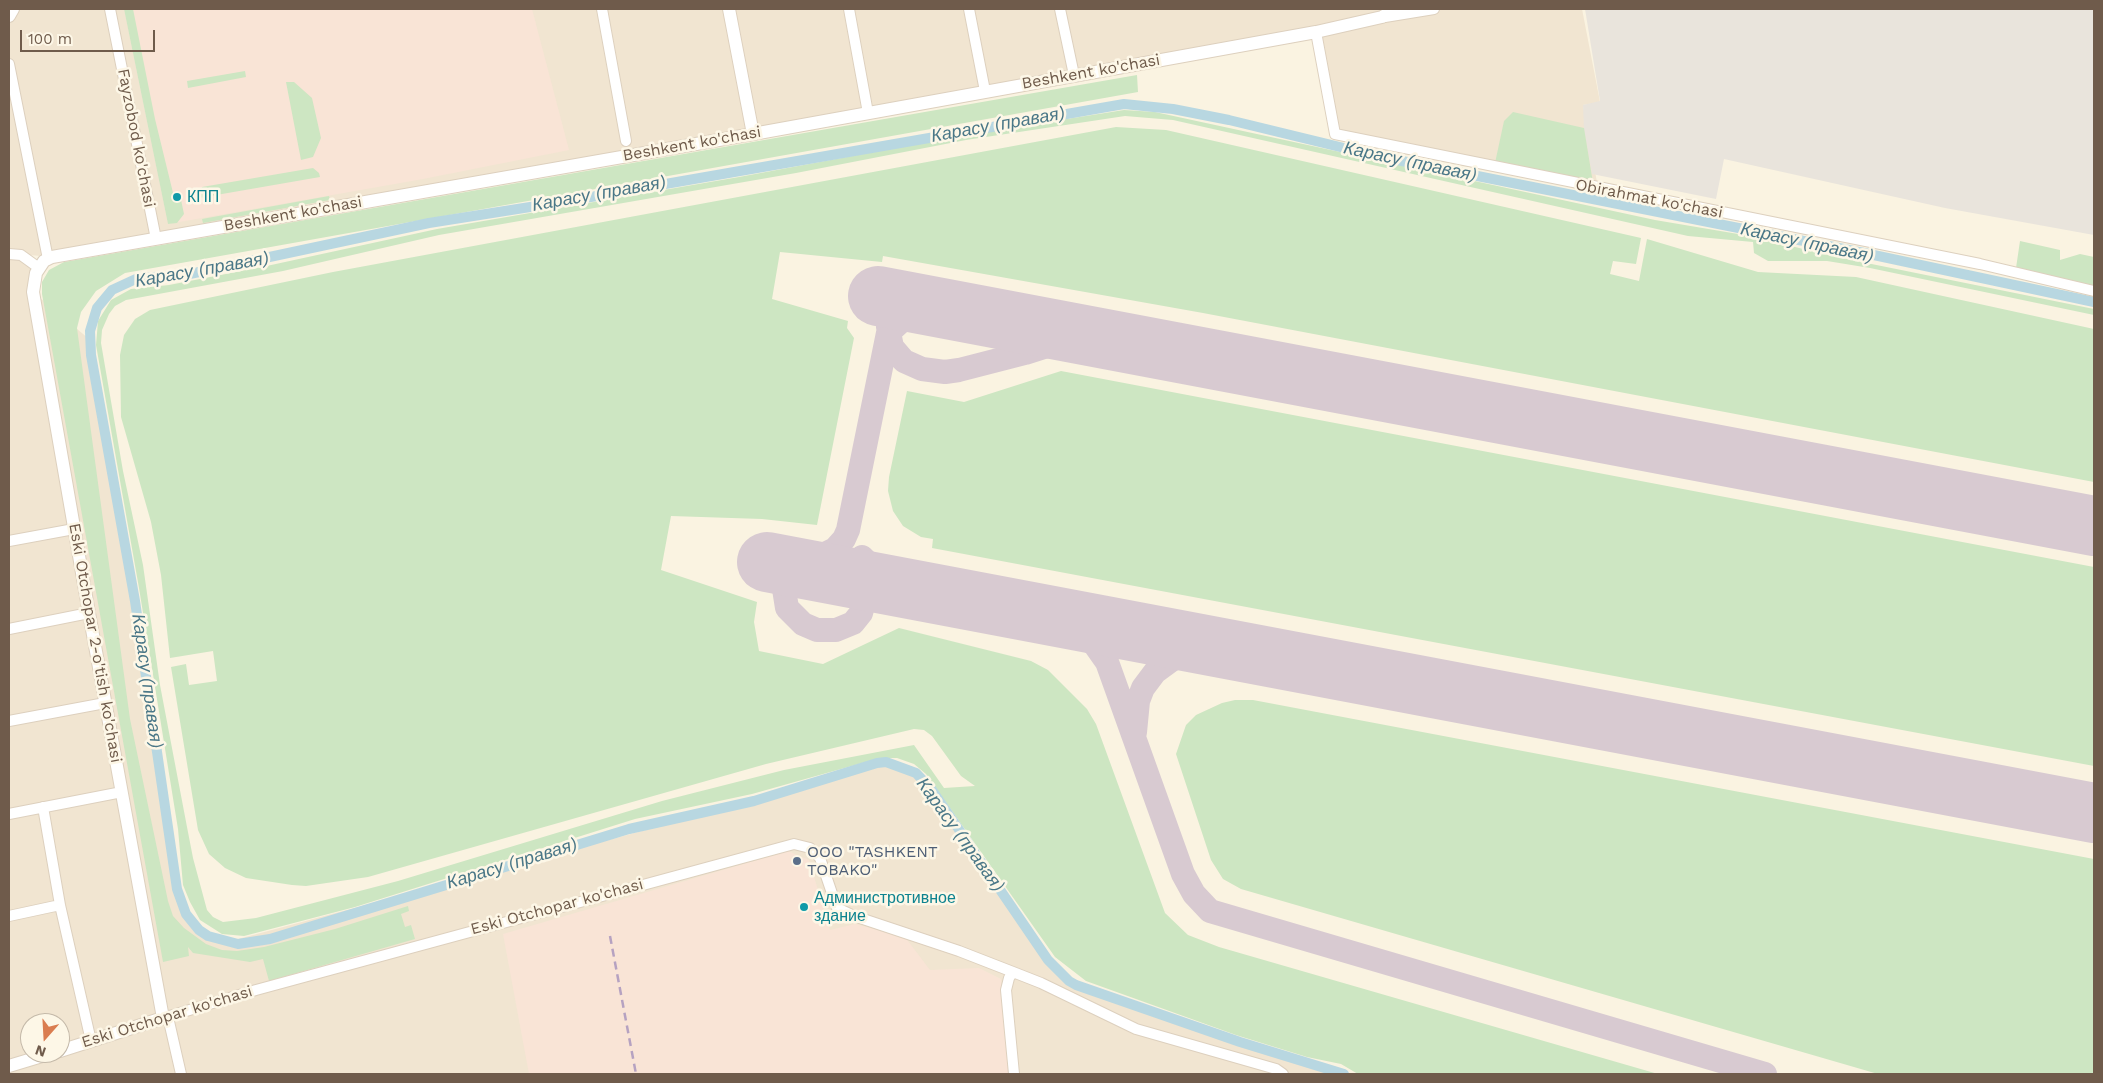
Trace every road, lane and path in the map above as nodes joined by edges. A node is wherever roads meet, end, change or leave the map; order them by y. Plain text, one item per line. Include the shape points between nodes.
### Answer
1 (13, 9) edge
2 (110, 9) edge
3 (602, 9) edge
4 (729, 9) edge
5 (849, 9) edge
6 (970, 9) edge
7 (1060, 9) edge
8 (1434, 9) edge
9 (1402, 10) edge
10 (9, 16) edge
11 (1316, 32) junction
12 (9, 64) edge
13 (1074, 75) junction
14 (985, 91) junction
15 (868, 113) junction
16 (753, 134) junction
17 (626, 141) dead end
18 (156, 239) junction
19 (9, 254) edge
20 (48, 259) junction
21 (38, 268) junction
22 (2094, 291) edge
23 (74, 529) junction
24 (9, 541) edge
25 (89, 613) junction
26 (9, 629) edge
27 (105, 703) junction
28 (9, 721) edge
29 (122, 792) junction
30 (42, 807) junction
31 (9, 814) edge
32 (60, 905) junction
33 (9, 916) edge
34 (1013, 972) junction
35 (165, 1017) junction
36 (91, 1041) junction
37 (70, 1048) edge
38 (181, 1074) edge
39 (1014, 1074) edge
40 (1283, 1074) edge

1 - 10 street
2 - 18 street, Fayzobod ko'chasi
3 - 17 street
4 - 16 street
5 - 15 street
6 - 14 street
7 - 13 street
8 - 9 street, Beshkent ko'chasi
9 - 11 street, Beshkent ko'chasi
11 - 13 street, Beshkent ko'chasi
11 - 22 street, Obirahmat ko'chasi via 1335,134 1980,264
12 - 20 street
13 - 14 street, Beshkent ko'chasi
14 - 15 street, Beshkent ko'chasi
15 - 16 street, Beshkent ko'chasi
16 - 18 street, Beshkent ko'chasi
18 - 20 street, Beshkent ko'chasi
19 - 21 street via 21,254
20 - 21 street
21 - 23 street, Eski Otchopar 2-o'tish ko'chasi via 33,292
23 - 24 street
23 - 25 street, Eski Otchopar 2-o'tish ko'chasi
25 - 26 street
25 - 27 street, Eski Otchopar 2-o'tish ko'chasi
27 - 28 street
27 - 29 street, Eski Otchopar 2-o'tish ko'chasi
29 - 30 street
29 - 35 street, Eski Otchopar 2-o'tish ko'chasi
30 - 31 street
30 - 32 street
32 - 33 street
32 - 36 street
34 - 35 street, Eski Otchopar ko'chasi via 837,908 817,854 806,846 790,844
34 - 39 street via 1006,990
34 - 40 street, Eski Otchopar ko'chasi via 1136,1029 1276,1069
35 - 36 street, Eski Otchopar ko'chasi
35 - 38 street, Eski Otchopar 2-o'tish ko'chasi
36 - 37 street, Eski Otchopar ko'chasi

